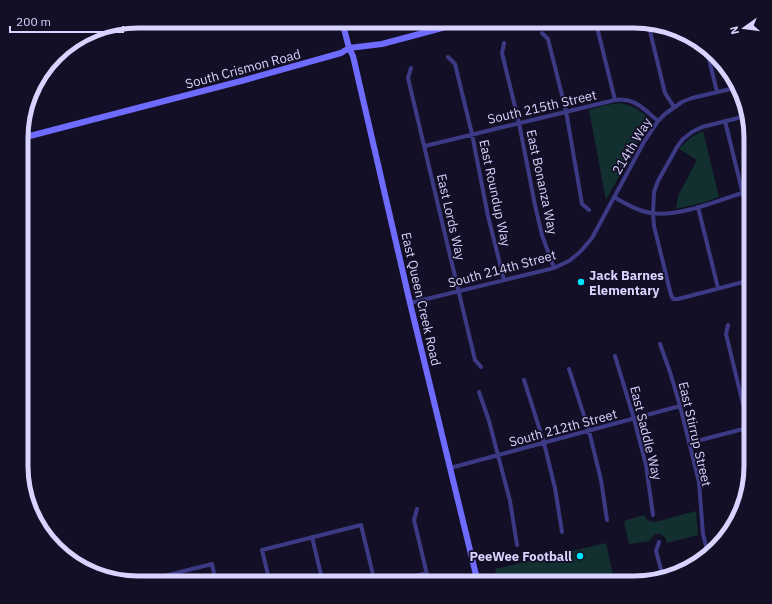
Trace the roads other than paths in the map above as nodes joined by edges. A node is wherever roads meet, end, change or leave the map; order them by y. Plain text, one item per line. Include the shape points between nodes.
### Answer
1 (344, 28) edge
2 (442, 28) edge
3 (597, 28) edge
4 (649, 29) edge
5 (542, 34) dead end
6 (504, 43) dead end
7 (349, 48) junction
8 (708, 56) edge
9 (448, 57) dead end
10 (411, 68) dead end
11 (733, 88) edge
12 (717, 92) junction
13 (615, 100) junction
14 (674, 107) junction
15 (566, 112) junction
16 (742, 117) edge
17 (658, 121) junction
18 (725, 121) junction
19 (519, 123) junction
20 (472, 134) junction
21 (28, 136) edge
22 (425, 146) junction
23 (742, 192) junction
24 (614, 197) junction
25 (744, 200) edge
26 (698, 207) junction
27 (589, 210) dead end
28 (652, 213) junction
29 (554, 268) junction
30 (504, 280) junction
31 (744, 282) edge
32 (718, 288) junction
33 (459, 292) junction
34 (410, 303) junction
35 (728, 325) dead end
36 (660, 344) dead end
37 (615, 356) dead end
38 (481, 367) dead end
39 (570, 369) dead end
40 (524, 380) dead end
41 (479, 392) dead end
42 (744, 404) edge
43 (680, 406) junction
44 (634, 419) junction
45 (744, 429) edge
46 (589, 431) junction
47 (544, 443) junction
48 (689, 443) junction
49 (499, 455) junction
50 (450, 468) junction
51 (417, 509) dead end
52 (653, 516) dead end
53 (607, 520) dead end
54 (562, 532) dead end
55 (312, 537) junction
56 (659, 542) dead end
57 (517, 544) dead end
58 (707, 549) edge
59 (662, 572) edge
60 (427, 573) junction
61 (164, 576) edge
62 (215, 576) edge
63 (268, 576) edge
64 (321, 576) edge
65 (373, 576) edge
66 (415, 576) edge
67 (428, 576) edge
68 (476, 576) edge

1 - 7 main road, East Queen Creek Road
2 - 7 main road, South Crismon Road via 382,44
3 - 13 street
4 - 14 street via 665,93
5 - 15 street via 548,40
6 - 19 street, East Bonanza Way via 502,53
7 - 21 main road, South Crismon Road via 341,53 280,70
7 - 34 main road, East Queen Creek Road via 353,56
8 - 12 street
9 - 20 street, East Roundup Way via 454,64
10 - 22 street, East Lords Way via 408,78
11 - 12 street, 214th Way
12 - 14 street, 214th Way via 692,98
13 - 15 street, South 215th Street
13 - 17 street, South 215th Street via 634,103
14 - 17 street, 214th Way
15 - 19 street, South 215th Street
15 - 27 street via 582,204
16 - 18 street
17 - 24 street, 214th Way
18 - 23 street
18 - 28 street via 702,127 683,139 658,181
19 - 20 street, South 215th Street
19 - 29 street, East Bonanza Way via 534,205
20 - 22 street, South 215th Street
20 - 30 street, East Roundup Way
22 - 33 street, East Lords Way
23 - 25 street
23 - 26 street
24 - 28 street via 640,211
24 - 29 street, South 214th Street via 592,238 569,261
26 - 28 street via 674,213
26 - 32 street
28 - 32 street via 674,299
29 - 30 street, South 214th Street
30 - 33 street, South 214th Street
31 - 32 street
33 - 34 street, South 214th Street
33 - 38 street, East Lords Way via 476,360
34 - 50 main road, East Queen Creek Road
35 - 42 street via 726,334
36 - 43 street, East Stirrup Street
37 - 44 street, East Saddle Way
39 - 46 street
40 - 47 street
41 - 49 street
43 - 44 street, South 212th Street
43 - 48 street, East Stirrup Street
44 - 46 street, South 212th Street
44 - 52 street, East Saddle Way via 646,465
45 - 48 street
46 - 47 street, South 212th Street
46 - 53 street via 601,480
47 - 49 street, South 212th Street
47 - 54 street
48 - 58 street, East Stirrup Street via 699,482 703,534
49 - 50 street, South 212th Street
49 - 57 street
50 - 68 main road, East Queen Creek Road
51 - 60 street via 414,520
55 - 63 street via 262,550
55 - 64 street
55 - 65 street via 361,525
56 - 59 street via 656,551
60 - 66 street
60 - 67 street
61 - 62 street via 212,564

